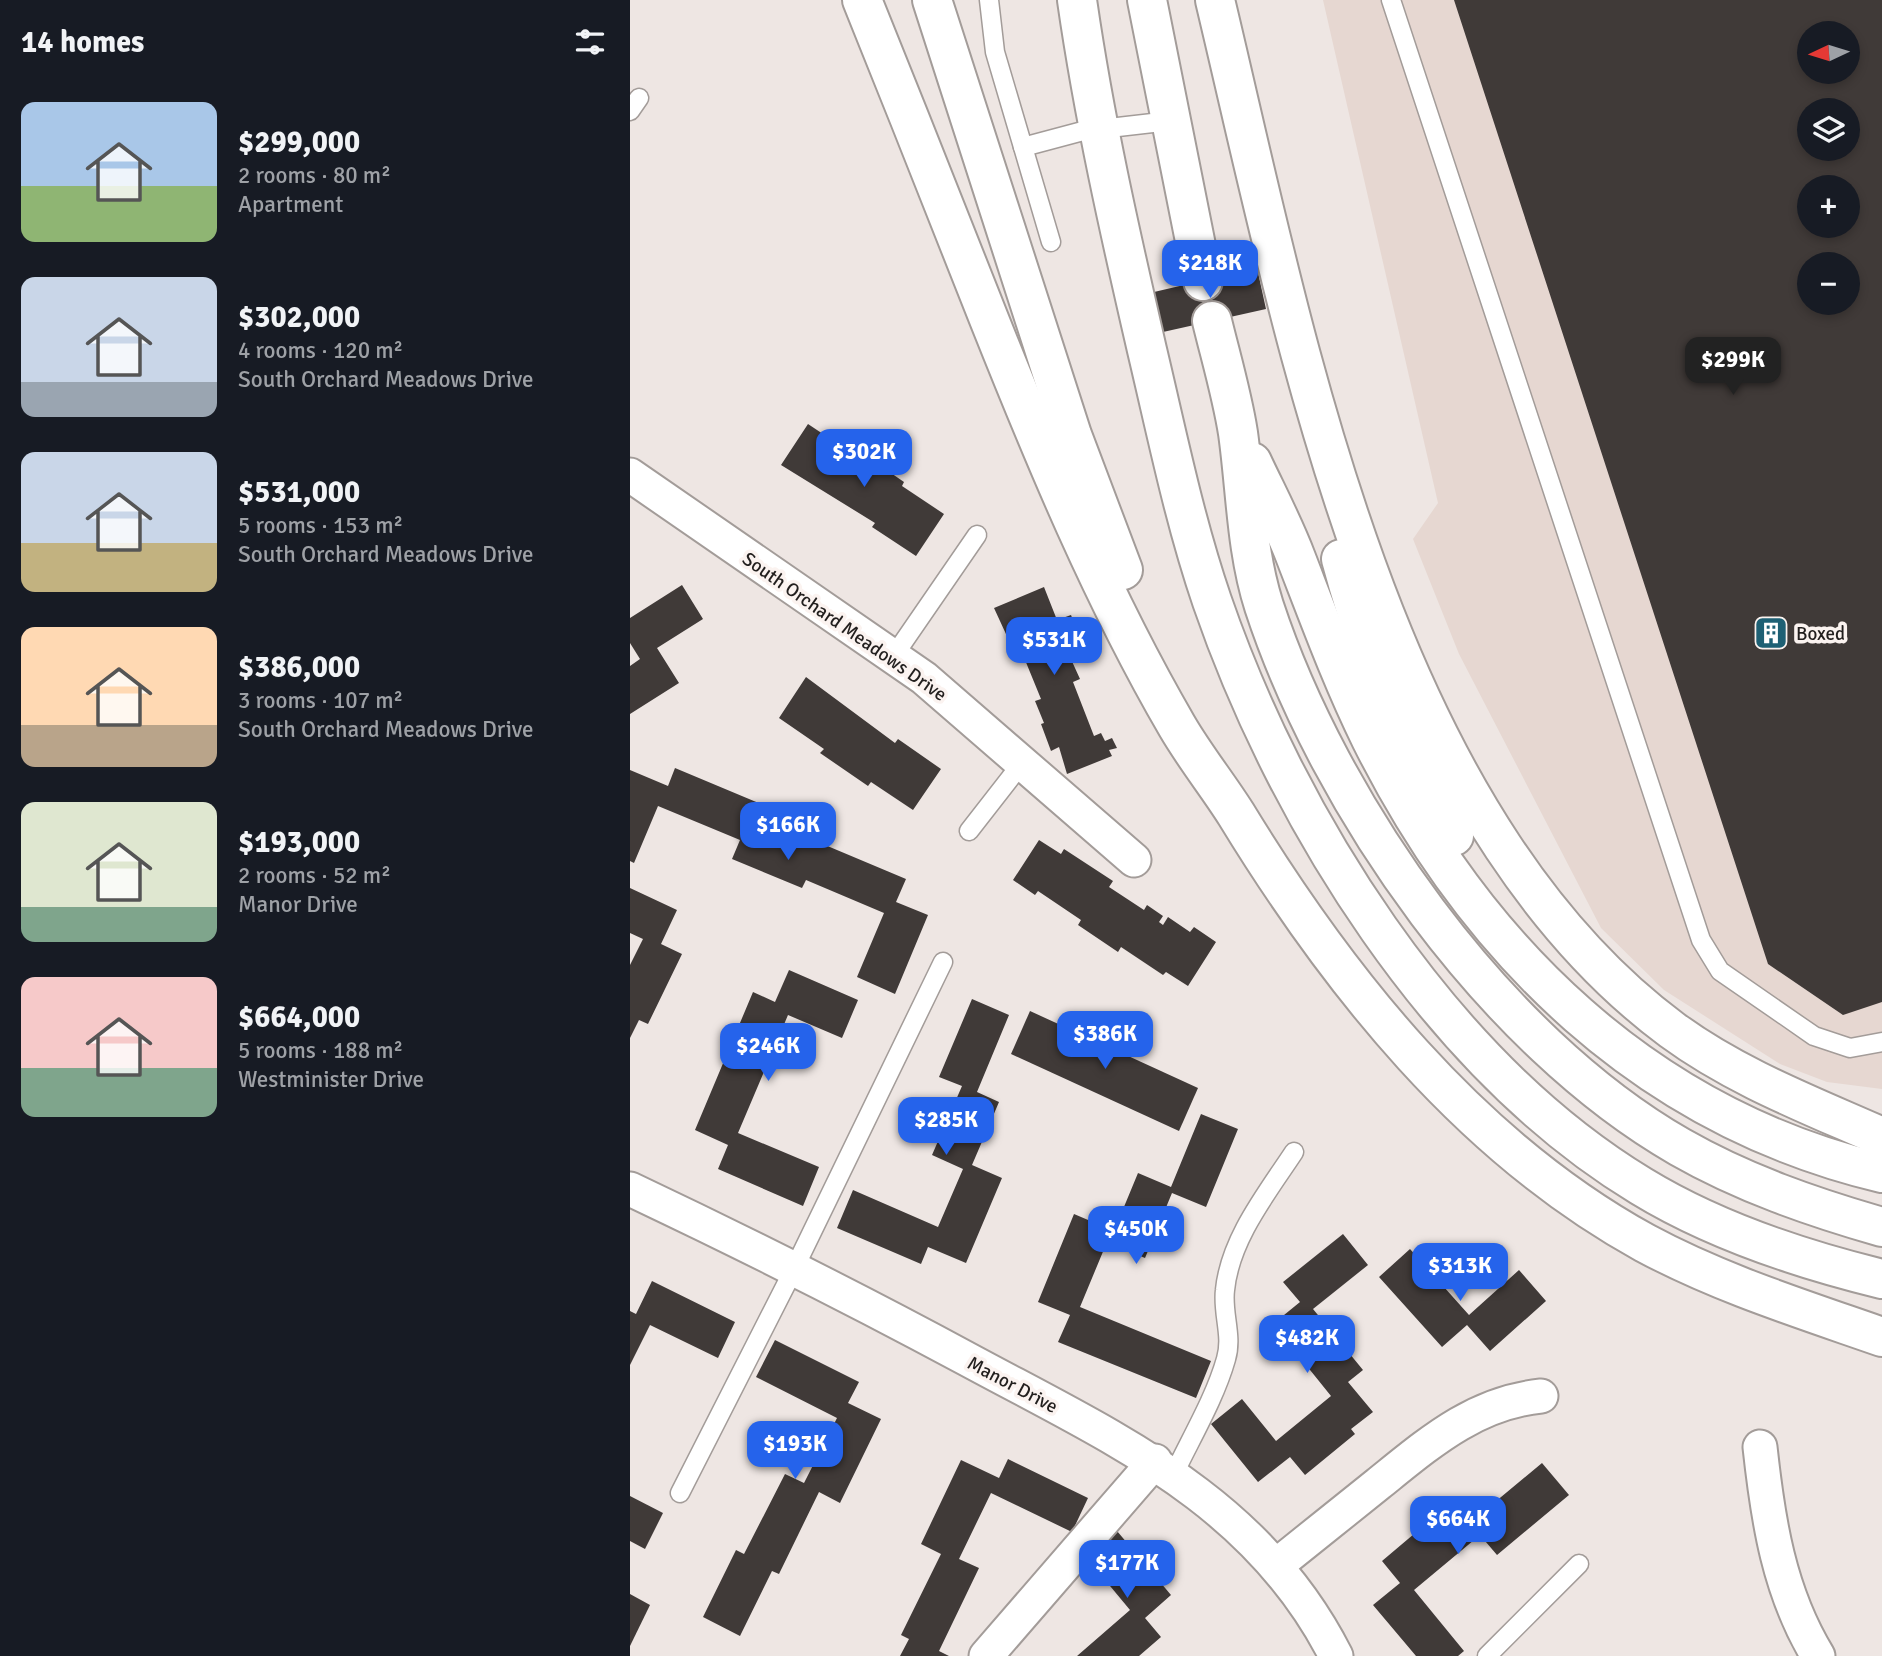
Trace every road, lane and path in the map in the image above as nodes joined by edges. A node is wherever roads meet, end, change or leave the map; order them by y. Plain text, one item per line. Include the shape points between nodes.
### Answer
1 (862, 0) edge
2 (932, 0) edge
3 (989, 0) edge
4 (1077, 0) edge
5 (1147, 0) edge
6 (1215, 0) edge
7 (1391, 0) edge
8 (1170, 121) junction
9 (1097, 129) junction
10 (1023, 147) junction
11 (1051, 242) dead end
12 (1203, 281) dead end
13 (1212, 321) dead end
14 (1301, 362) junction
15 (1238, 430) junction
16 (634, 488) edge
17 (977, 535) dead end
18 (893, 657) junction
19 (1022, 763) junction
20 (1231, 807) junction
21 (969, 831) dead end
22 (1134, 860) dead end
23 (943, 962) dead end
24 (1583, 1017) junction
25 (1882, 1042) edge
26 (1882, 1137) edge
27 (1294, 1152) dead end
28 (1882, 1173) edge
29 (630, 1189) edge
30 (1882, 1227) edge
31 (795, 1267) junction
32 (1869, 1276) edge
33 (1882, 1337) edge
34 (1541, 1396) dead end
35 (1760, 1447) dead end
36 (1164, 1468) junction
37 (680, 1493) dead end
38 (1579, 1564) dead end
39 (1277, 1565) junction
40 (986, 1656) edge
41 (1336, 1656) edge
42 (1487, 1656) edge
43 (1818, 1656) edge

1 - 20 highway via 1075,524 1172,718
2 - 20 highway via 1083,467 1119,559
3 - 10 lane via 995,52
4 - 9 highway
5 - 8 highway
6 - 14 highway
7 - 25 lane via 1700,940 1720,971 1814,1036 1850,1048
8 - 9 lane
8 - 12 highway
9 - 10 lane
9 - 32 highway via 1174,464 1210,597 1266,732 1360,897 1460,1032 1519,1093 1576,1142 1677,1205 1774,1246
10 - 11 lane
13 - 15 highway
14 - 24 highway via 1317,465 1339,553 1391,707 1445,821 1480,881
14 - 26 highway via 1359,543 1421,697 1469,792 1535,891 1608,975 1672,1030 1760,1084
15 - 24 highway via 1296,557 1357,709 1408,806 1495,932
15 - 30 highway via 1254,569 1297,687 1321,740 1383,847 1460,952 1536,1036 1592,1086 1651,1128 1744,1179
16 - 18 street, South Orchard Meadows Drive
17 - 18 lane
18 - 19 street, South Orchard Meadows Drive
19 - 21 lane
19 - 22 street, South Orchard Meadows Drive
20 - 33 highway via 1323,946 1378,1013 1468,1110 1548,1179 1644,1242 1691,1265
23 - 31 lane
24 - 28 highway via 1684,1095 1760,1134
27 - 36 lane via 1260,1203 1231,1261 1223,1303 1226,1361
29 - 31 street, Manor Drive
31 - 36 street, Manor Drive
31 - 37 lane
34 - 39 street via 1516,1398 1452,1425
35 - 43 street via 1778,1561 1795,1612
36 - 39 street, Manor Drive via 1243,1530
36 - 40 street
38 - 42 lane
39 - 41 street, Manor Drive

